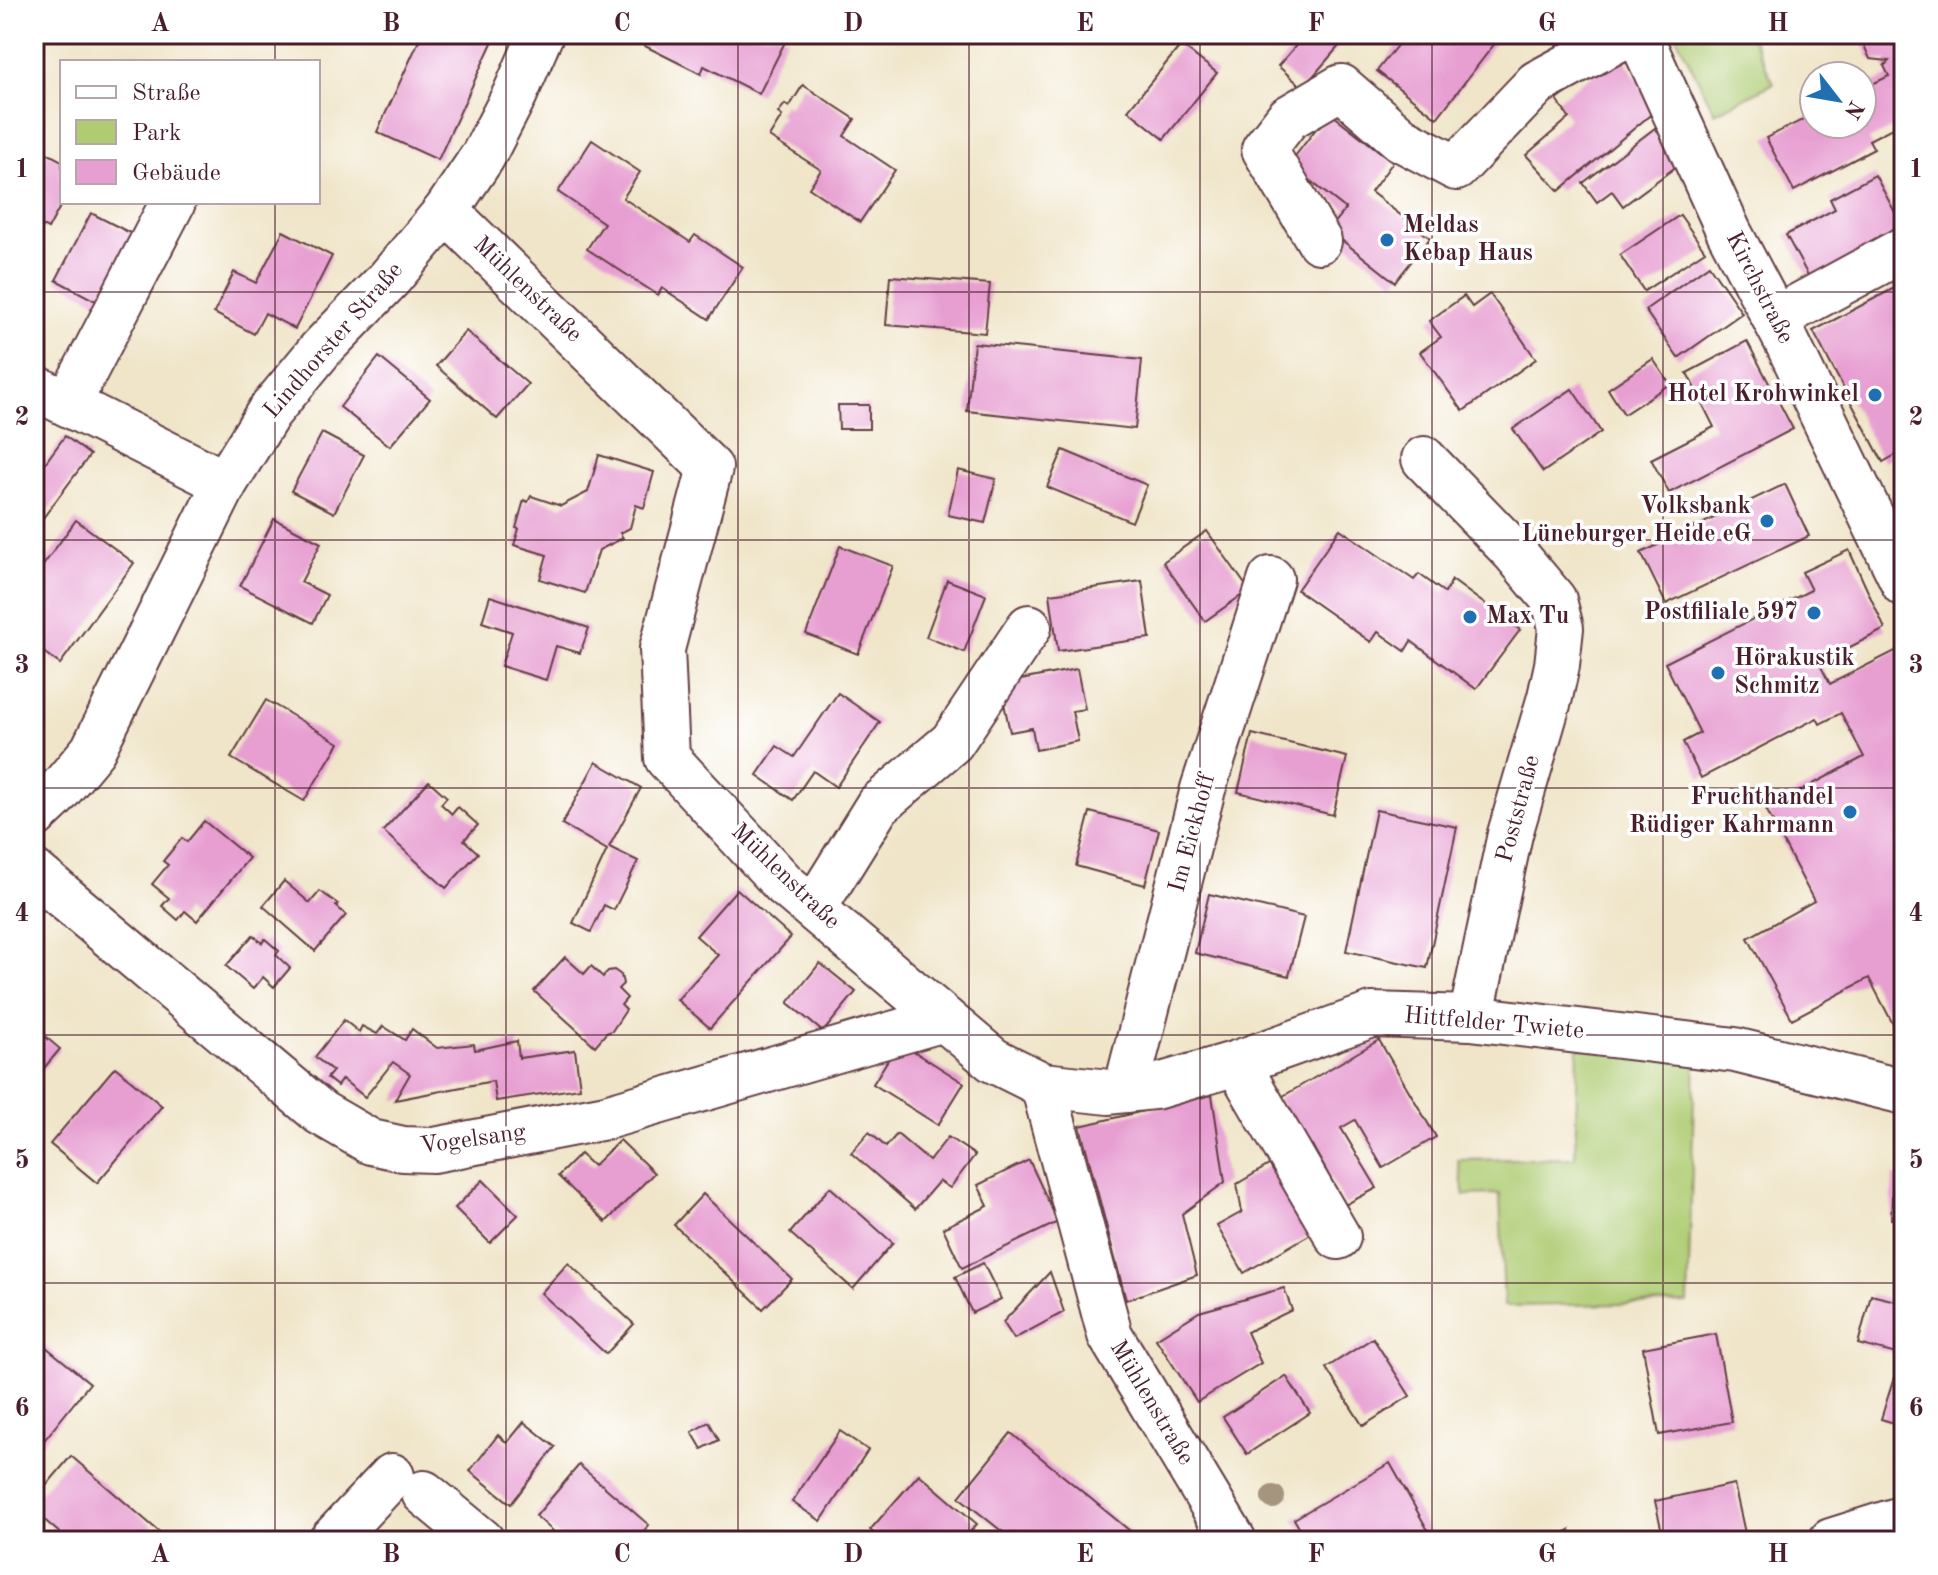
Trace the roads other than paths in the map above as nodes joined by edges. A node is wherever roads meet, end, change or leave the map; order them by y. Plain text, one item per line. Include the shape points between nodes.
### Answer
1 (541, 34) edge
2 (1628, 34) edge
3 (1639, 34) edge
4 (172, 204) edge
5 (446, 211) junction
6 (1319, 241) dead end
7 (1904, 249) edge
8 (1775, 319) junction
9 (51, 396) edge
10 (1424, 459) dead end
11 (225, 483) junction
12 (1271, 579) dead end
13 (1904, 584) edge
14 (1029, 627) dead end
15 (34, 816) edge
16 (34, 872) edge
17 (814, 908) junction
18 (1471, 1018) junction
19 (944, 1019) junction
20 (1237, 1063) junction
21 (1043, 1085) junction
22 (1126, 1090) junction
23 (1904, 1092) edge
24 (1338, 1237) dead end
25 (1904, 1518) edge
26 (331, 1541) edge
27 (482, 1541) edge
28 (1234, 1541) edge
29 (1831, 1541) edge

1 - 5 street, Lindhorster Straße via 483,156
2 - 6 street via 1537,83 1456,168 1401,139 1341,87 1288,118 1264,149
3 - 8 street, Kirchstraße via 1729,232
4 - 9 street
5 - 11 street, Lindhorster Straße via 269,412
5 - 17 street, Mühlenstraße via 710,468 662,649 667,758 784,884
7 - 8 street
8 - 13 street, Kirchstraße
9 - 11 street
10 - 18 street, Poststraße via 1554,600 1561,628 1557,665 1510,834
11 - 15 street, Lindhorster Straße via 93,750
12 - 22 street, Im Eickhoff via 1203,789
14 - 17 street via 952,742 878,805
16 - 19 street, Vogelsang via 321,1113 371,1142 403,1149 434,1150 606,1117
17 - 19 street, Mühlenstraße
18 - 20 street, Hittfelder Twiete via 1372,1015
18 - 23 street, Hittfelder Twiete via 1735,1050
19 - 21 street, Mühlenstraße via 993,1060
20 - 22 street, Hittfelder Twiete
20 - 24 street
21 - 22 street, Hittfelder Twiete
21 - 28 street, Mühlenstraße via 1110,1335
25 - 29 street
26 - 27 street via 408,1484

